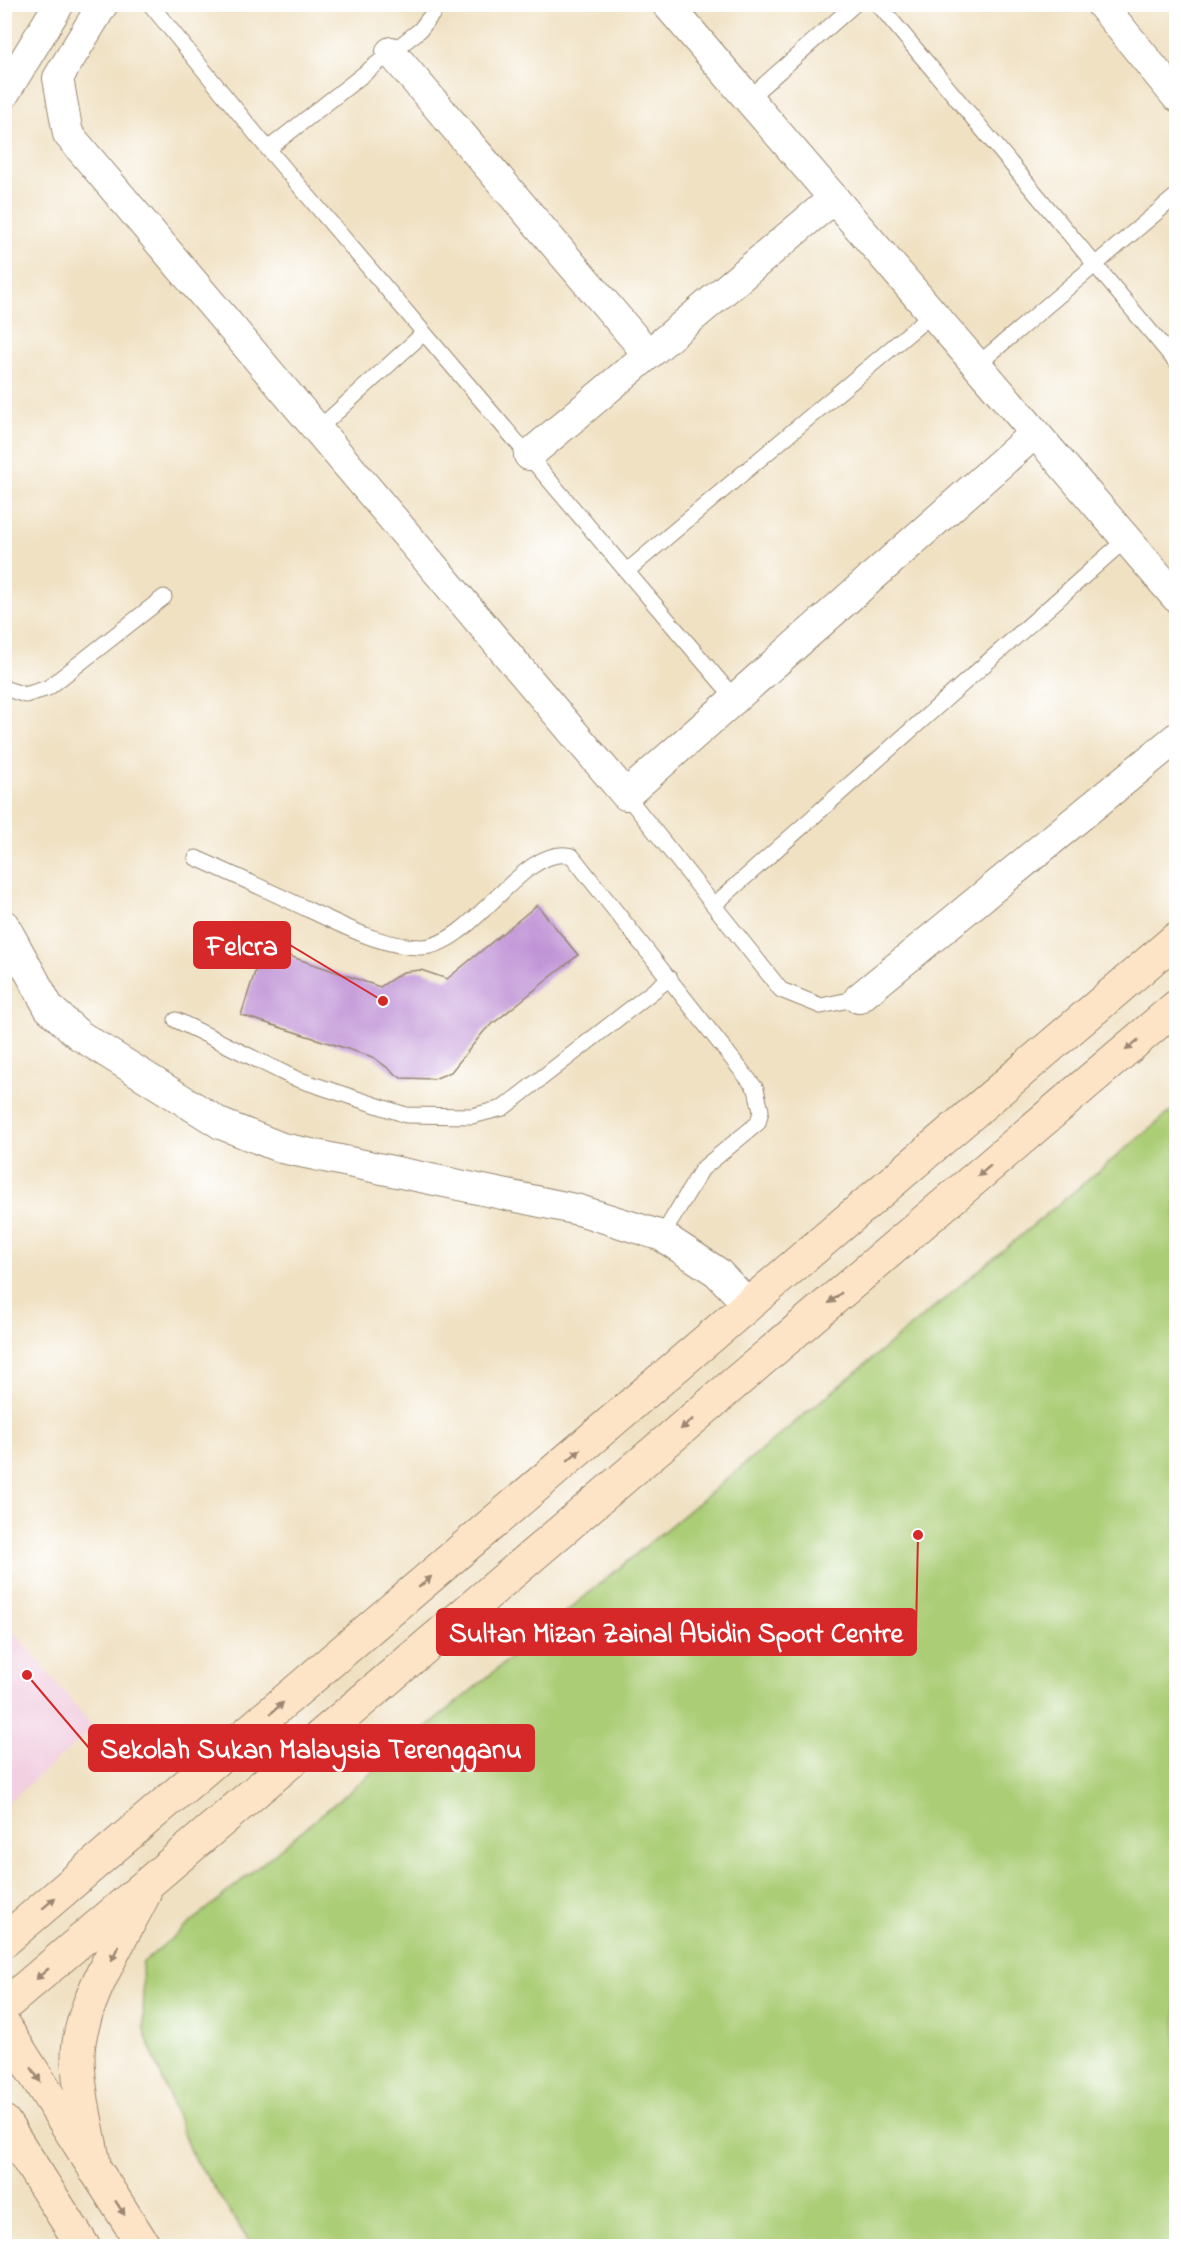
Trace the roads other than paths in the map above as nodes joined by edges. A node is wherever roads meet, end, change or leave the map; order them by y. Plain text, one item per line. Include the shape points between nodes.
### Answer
1 (59, 4) edge
2 (103, 4) edge
3 (150, 4) edge
4 (440, 4) edge
5 (667, 4) edge
6 (855, 4) edge
7 (878, 4) edge
8 (1101, 4) edge
9 (391, 52) junction
10 (4, 94) edge
11 (1176, 96) edge
12 (748, 99) junction
13 (268, 149) junction
14 (1176, 196) edge
15 (834, 198) junction
16 (1095, 264) junction
17 (933, 313) junction
18 (424, 333) junction
19 (648, 354) junction
20 (1176, 362) edge
21 (977, 365) junction
22 (317, 430) junction
23 (1035, 432) junction
24 (529, 455) junction
25 (1126, 539) junction
26 (627, 571) junction
27 (164, 597) dead end
28 (1176, 597) edge
29 (4, 688) edge
30 (735, 699) junction
31 (1176, 738) edge
32 (626, 795) junction
33 (196, 858) dead end
34 (714, 905) junction
35 (4, 925) edge
36 (1176, 939) edge
37 (670, 978) junction
38 (859, 998) joint
39 (1176, 1007) edge
40 (176, 1020) dead end
41 (662, 1236) junction
42 (749, 1305) junction
43 (150, 1882) junction
44 (4, 1941) edge
45 (4, 2006) edge
46 (4, 2026) edge
47 (4, 2122) edge
48 (4, 2157) edge
49 (95, 2170) junction
50 (51, 2195) junction
51 (83, 2247) edge
52 (144, 2247) edge

1 - 10 street
2 - 22 street via 58,78 68,134
3 - 13 lane
4 - 9 lane via 420,30
5 - 12 street
6 - 12 lane
7 - 16 lane
8 - 11 street
9 - 13 lane
9 - 19 street
12 - 15 street
13 - 18 lane
14 - 16 lane
15 - 17 street
15 - 19 street
16 - 20 lane
16 - 21 lane
17 - 21 street
17 - 26 lane
18 - 22 lane
18 - 24 lane
19 - 24 street
21 - 23 street
22 - 32 street
23 - 25 street
23 - 30 street
24 - 26 lane
25 - 28 street
25 - 34 lane
26 - 30 lane
27 - 29 lane via 48,688 25,695
30 - 32 street
31 - 38 street
32 - 34 lane
33 - 37 lane via 378,941 422,947 444,943 540,861 560,853 572,856
34 - 38 lane via 781,990 821,1006
35 - 41 street via 49,1008 79,1035 221,1124 282,1149 579,1210
36 - 42 main road
37 - 40 lane via 503,1108 472,1116 406,1115 294,1078
37 - 41 lane via 756,1089 761,1111 758,1123 702,1169
39 -> 43 main road
41 - 42 street via 717,1272
44 -> 42 main road
43 -> 45 main road
43 -> 49 main road via 90,2000 81,2028 78,2055
46 -> 49 main road
47 - 50 main road
48 - 50 main road
49 -> 52 main road
50 - 51 main road

